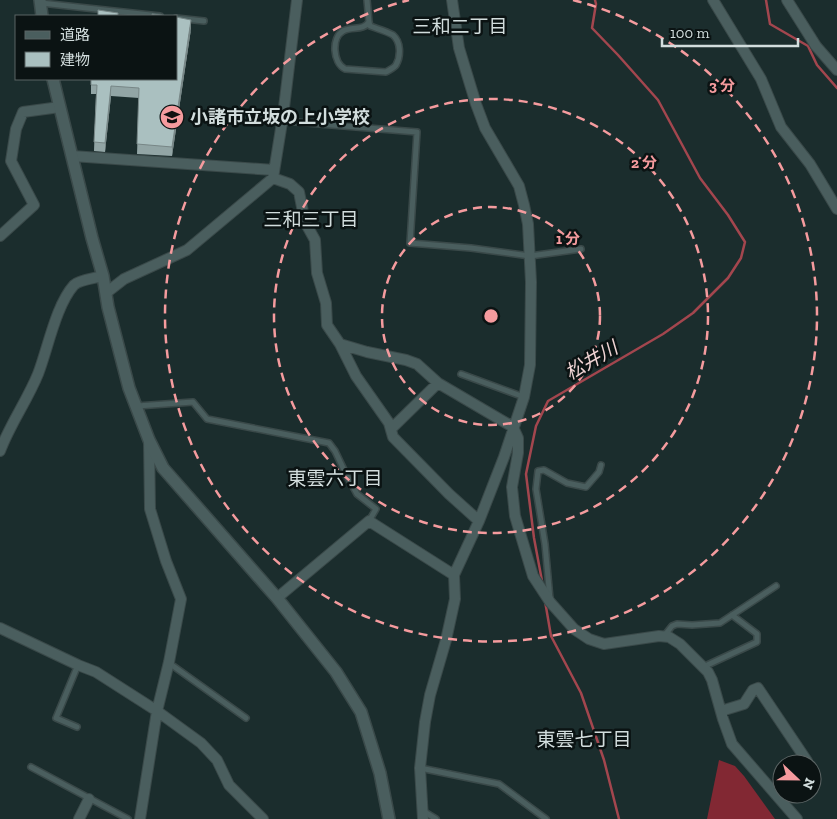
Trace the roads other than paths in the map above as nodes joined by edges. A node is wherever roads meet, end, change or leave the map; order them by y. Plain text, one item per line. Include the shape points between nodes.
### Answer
1 (297, 0) edge
2 (367, 0) edge
3 (452, 0) edge
4 (713, 0) edge
5 (788, 0) edge
6 (40, 1) edge
7 (42, 15) edge
8 (152, 15) edge
9 (178, 18) edge
10 (204, 21) dead end
11 (368, 22) junction
12 (837, 70) edge
13 (53, 80) edge
14 (60, 107) junction
15 (283, 121) junction
16 (72, 156) junction
17 (274, 174) junction
18 (837, 209) edge
19 (0, 236) edge
20 (581, 249) dead end
21 (530, 256) junction
22 (103, 276) junction
23 (106, 293) junction
24 (340, 344) junction
25 (461, 374) dead end
26 (438, 383) junction
27 (524, 397) junction
28 (136, 406) junction
29 (513, 427) junction
30 (391, 429) junction
31 (149, 440) junction
32 (0, 451) edge
33 (601, 465) dead end
34 (479, 520) junction
35 (369, 521) junction
36 (454, 575) junction
37 (776, 586) dead end
38 (277, 598) junction
39 (550, 602) junction
40 (732, 615) junction
41 (0, 628) edge
42 (664, 636) junction
43 (169, 662) junction
44 (78, 665) junction
45 (702, 667) junction
46 (158, 710) junction
47 (721, 711) junction
48 (246, 718) dead end
49 (77, 727) dead end
50 (802, 754) edge
51 (31, 767) dead end
52 (420, 768) junction
53 (88, 799) junction
54 (423, 815) edge
55 (259, 817) edge
56 (539, 817) edge
57 (79, 819) edge
58 (128, 819) edge
59 (140, 819) edge
60 (389, 819) edge
61 (436, 819) edge
62 (546, 819) edge
63 (797, 819) edge

1 - 15 street
2 - 11 lane
3 - 21 street via 460,48 476,104 485,128 519,186
4 - 18 street via 761,79 781,127 810,164
5 - 12 street via 816,46
6 - 7 street
6 - 8 lane
9 - 10 lane
11 - 11 lane via 397,39 399,58 396,65 386,72 345,69 336,60 336,44 342,31 366,26
13 - 14 street
14 - 16 street
14 - 19 street via 23,112 16,129 11,161 34,205
15 - 17 street
15 - 21 lane via 417,132 410,243
16 - 17 street
16 - 22 street
17 - 23 street via 187,250 124,279
17 - 24 street via 299,192 304,222 314,240 327,325
20 - 21 lane
21 - 27 street via 530,365
22 - 23 street
22 - 32 street via 76,283 67,294 37,376
23 - 28 street
24 - 26 street via 418,364
24 - 30 street via 356,376
25 - 27 lane
26 - 29 street
26 - 30 street
27 - 29 street
28 - 31 street
28 - 35 lane via 193,402 207,419 329,443 357,494 376,509
29 - 34 street
29 - 39 street via 518,438 512,487 515,516 533,576
30 - 34 street via 393,437
31 - 38 street via 163,468
31 - 43 street via 150,509 181,599
33 - 39 lane via 586,487 567,483 544,470 538,471 536,489
34 - 36 street
35 - 36 street
35 - 38 street
36 - 52 street via 455,600 430,695
37 - 40 lane
38 - 60 street via 336,672 361,712 380,773
39 - 42 street via 574,630 588,640 604,644
40 - 42 lane via 720,623 677,624
40 - 45 lane via 757,634 757,642
41 - 44 street
42 - 45 street via 680,644
43 - 46 street
43 - 48 lane
44 - 46 street via 96,672
44 - 49 lane via 56,718
45 - 47 street via 712,680
46 - 55 street via 201,743 217,760 229,785
46 - 59 street
47 - 50 street via 744,704 758,688
47 - 63 street via 732,744
51 - 53 lane
52 - 54 street
52 - 56 lane via 499,784
53 - 57 street
53 - 58 lane
54 - 61 lane
56 - 62 lane

